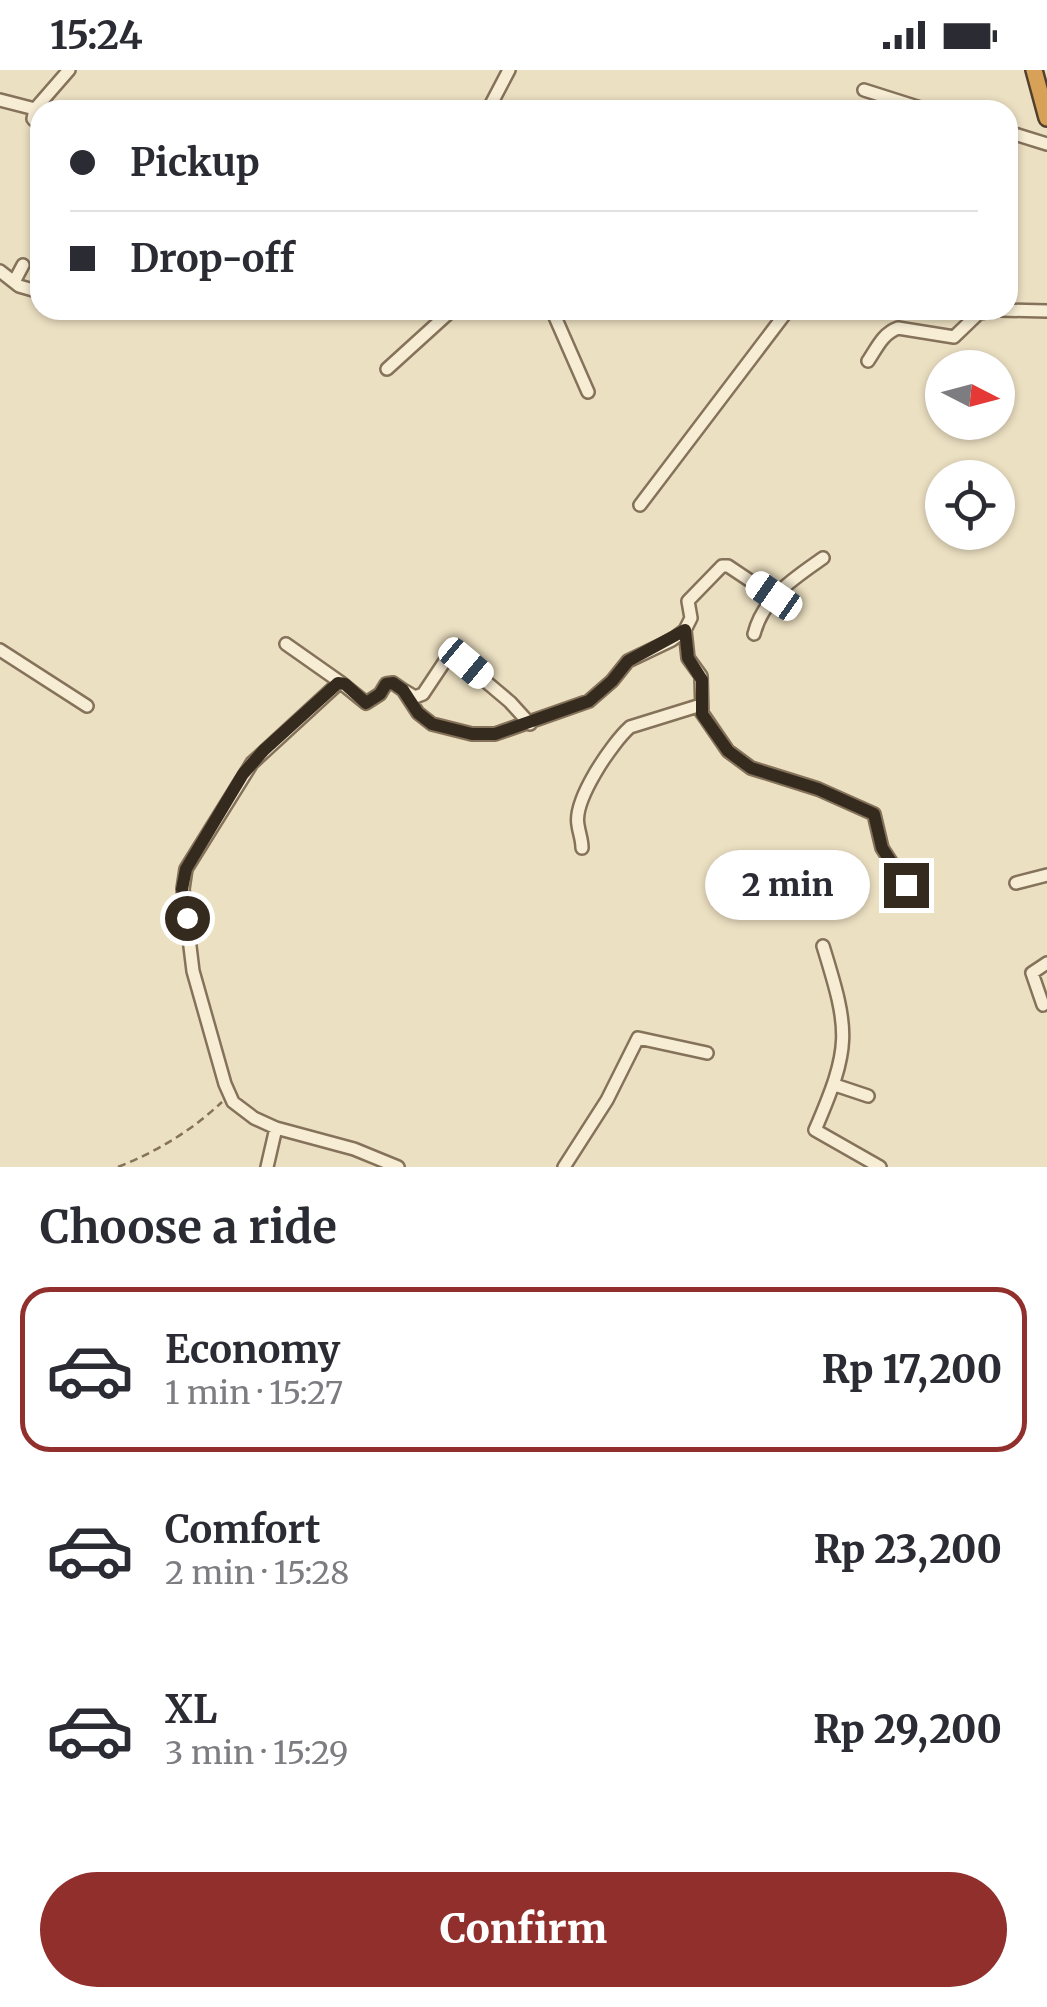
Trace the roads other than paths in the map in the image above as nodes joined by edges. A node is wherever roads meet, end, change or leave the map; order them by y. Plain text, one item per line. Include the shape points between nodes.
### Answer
1 (69, 70) edge
2 (509, 70) edge
3 (1034, 70) edge
4 (864, 90) dead end
5 (0, 100) edge
6 (43, 100) edge
7 (493, 100) edge
8 (896, 100) edge
9 (30, 108) edge
10 (1047, 118) edge
11 (1018, 135) edge
12 (1047, 144) edge
13 (23, 264) dead end
14 (0, 271) edge
15 (14, 282) junction
16 (30, 288) edge
17 (1018, 310) edge
18 (1047, 311) edge
19 (441, 320) edge
20 (556, 320) edge
21 (780, 320) edge
22 (972, 320) edge
23 (868, 361) dead end
24 (387, 368) dead end
25 (588, 392) dead end
26 (640, 505) dead end
27 (822, 558) dead end
28 (774, 596) junction
29 (685, 630) junction
30 (754, 634) dead end
31 (286, 644) dead end
32 (0, 650) edge
33 (340, 682) junction
34 (403, 690) junction
35 (701, 705) junction
36 (86, 706) dead end
37 (530, 724) junction
38 (582, 848) dead end
39 (1047, 875) edge
40 (1016, 883) dead end
41 (906, 885) dead end
42 (823, 946) dead end
43 (1047, 963) edge
44 (1043, 1005) dead end
45 (706, 1053) dead end
46 (836, 1086) junction
47 (868, 1096) dead end
48 (276, 1128) junction
49 (267, 1167) edge
50 (398, 1167) edge
51 (564, 1167) edge
52 (880, 1167) edge

1 - 6 street
2 - 7 street
3 - 10 highway
4 - 8 street
5 - 9 street
11 - 12 street
13 - 15 street
14 - 15 street
15 - 16 street
17 - 18 street
19 - 24 street
20 - 25 street
21 - 26 street
22 - 23 street via 951,338 892,330
27 - 28 street
28 - 29 street via 722,566 688,601
28 - 30 street
29 - 35 street via 688,658 702,680
29 - 37 street via 628,661 589,701
31 - 33 street
32 - 36 street
33 - 34 street via 364,703 386,684
33 - 48 street via 252,762 183,880 193,970 229,1095 244,1112
34 - 37 street via 418,713 442,728 487,735
34 - 37 street via 423,694 454,654
35 - 38 street via 622,734 584,790
35 - 41 street via 705,721 740,761 874,814 882,848
39 - 40 street
42 - 46 street via 844,1017
43 - 44 street via 1032,973
45 - 51 street via 638,1038
46 - 47 street
46 - 52 street via 816,1132
48 - 49 street
48 - 50 street

